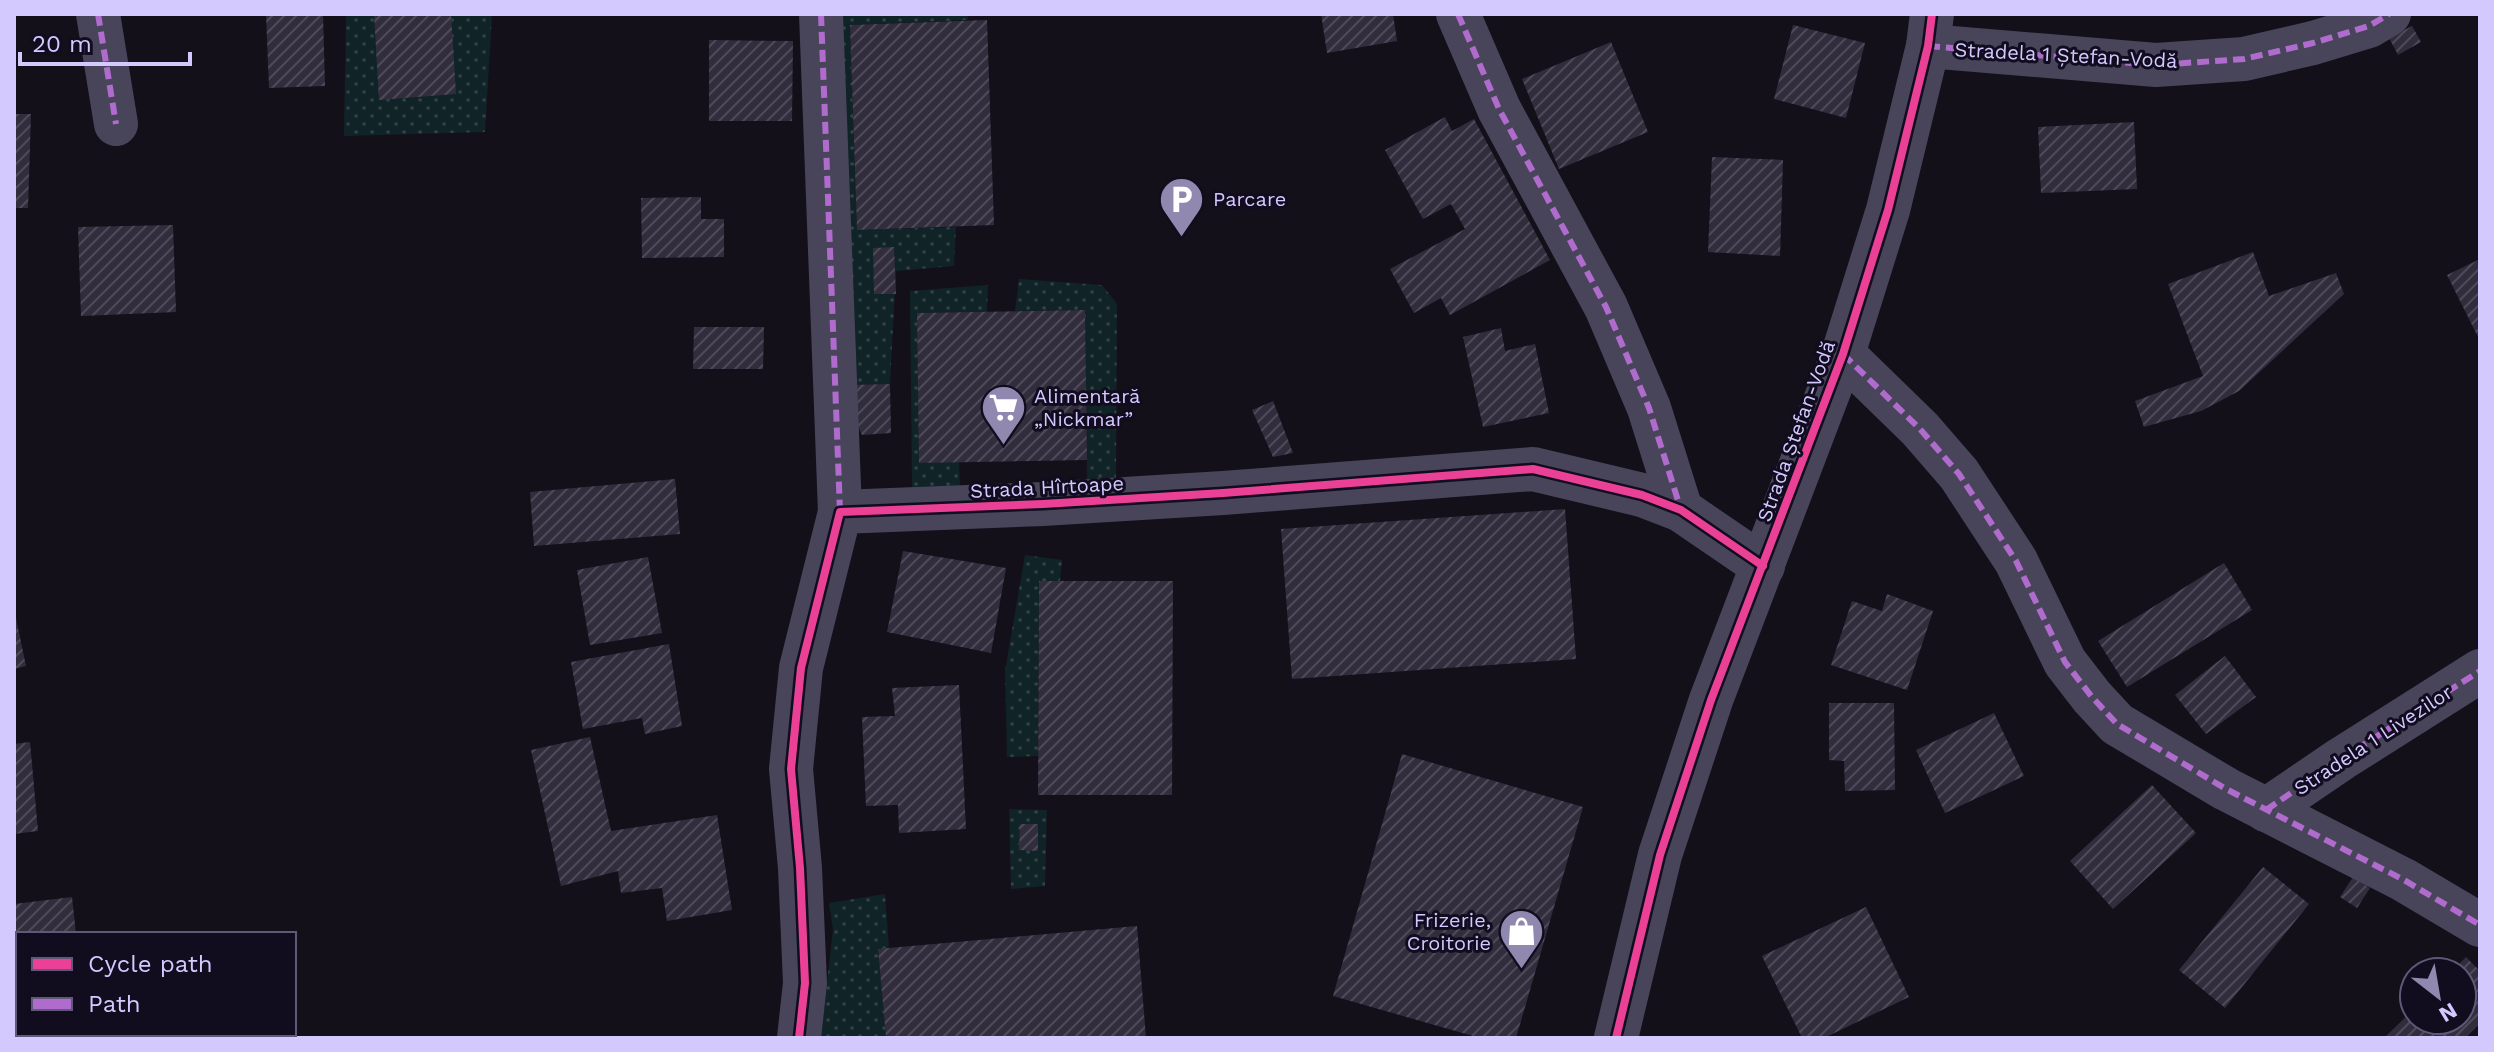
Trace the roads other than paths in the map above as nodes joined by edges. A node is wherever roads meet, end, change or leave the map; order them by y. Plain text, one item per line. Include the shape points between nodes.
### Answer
1 (98, 14) edge
2 (821, 14) edge
3 (1458, 14) edge
4 (2389, 14) edge
5 (1930, 30) edge
6 (116, 124) dead end
7 (1843, 354) junction
8 (1681, 510) junction
9 (840, 512) junction
10 (1763, 566) junction
11 (2480, 671) edge
12 (2266, 810) junction
13 (2480, 925) edge
14 (799, 1038) edge
15 (1616, 1038) edge

1 - 6 street
2 - 9 street
3 - 8 street via 1499,109 1606,307 1649,408
4 - 5 street, Stradela 1 Ștefan-Vodă via 2369,26 2244,59 2156,65
5 - 7 street, Strada Ștefan-Vodă via 1888,210
7 - 10 street, Strada Ștefan-Vodă
7 - 12 street, Stradela 1 Livezilor via 1959,474 2016,561 2065,662 2117,724
8 - 9 street, Strada Hîrtoape via 1642,495 1533,469 1208,494
8 - 10 street, Strada Hîrtoape
9 - 14 street via 801,668 791,769 805,983
10 - 15 street, Strada Ștefan-Vodă via 1660,855
11 - 12 street, Stradela 1 Livezilor
12 - 13 street, Stradela 1 Livezilor

